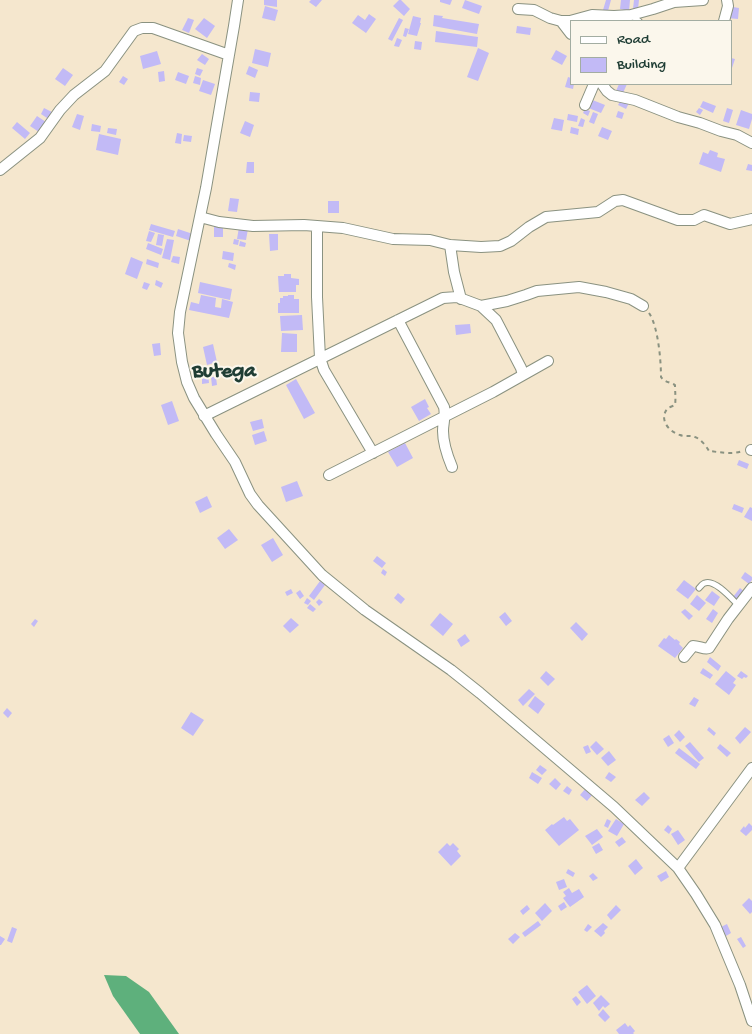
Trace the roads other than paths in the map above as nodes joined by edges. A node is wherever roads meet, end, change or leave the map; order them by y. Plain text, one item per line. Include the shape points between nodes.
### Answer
1 (238, 0) edge
2 (703, 0) edge
3 (727, 0) edge
4 (675, 1) edge
5 (518, 9) dead end
6 (635, 18) edge
7 (574, 20) edge
8 (724, 20) edge
9 (561, 21) junction
10 (570, 21) edge
11 (570, 33) edge
12 (229, 54) junction
13 (594, 85) edge
14 (603, 85) edge
15 (585, 105) dead end
16 (752, 143) edge
17 (0, 170) edge
18 (200, 217) junction
19 (752, 219) edge
20 (317, 226) junction
21 (450, 244) junction
22 (461, 299) junction
23 (481, 306) junction
24 (643, 306) road end
25 (398, 320) junction
26 (320, 358) junction
27 (548, 361) dead end
28 (523, 375) junction
29 (204, 416) junction
30 (444, 417) junction
31 (374, 453) junction
32 (452, 467) dead end
33 (329, 475) dead end
34 (699, 588) dead end
35 (752, 588) edge
36 (738, 605) junction
37 (684, 657) dead end
38 (752, 768) edge
39 (678, 868) junction
40 (752, 1022) edge

1 - 12 street
2 - 4 street
3 - 8 street
4 - 6 street
5 - 9 street via 534,10
6 - 7 street via 592,15
9 - 10 street
9 - 11 street
12 - 17 street via 153,28 134,31 105,71 74,95 40,138
12 - 18 street
13 - 15 street
14 - 16 street via 612,95 635,100
18 - 20 street via 252,226
18 - 29 street via 178,333 187,382
19 - 21 street via 730,224 704,215 694,220 678,220 623,200 598,212 546,217 500,246
20 - 21 street via 393,239
20 - 26 street via 316,297
21 - 22 street
22 - 23 street
22 - 25 street via 443,298
23 - 24 street via 537,291 579,287 631,299
23 - 28 street via 496,320
25 - 26 street
25 - 30 street via 444,407
26 - 29 street
26 - 31 street
27 - 28 street
28 - 30 street
29 - 39 street via 235,462 258,505 322,575 480,693 614,807
30 - 31 street
30 - 32 street via 444,446
31 - 33 street
34 - 36 lane via 710,582 719,586
35 - 36 street
36 - 37 street via 709,648 694,646
38 - 39 street
39 - 40 street via 715,925

